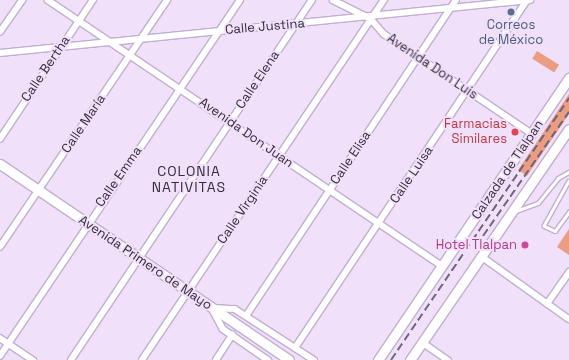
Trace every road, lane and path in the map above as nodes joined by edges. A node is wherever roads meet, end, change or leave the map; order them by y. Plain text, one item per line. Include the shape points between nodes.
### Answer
1 (22, 0) edge
2 (48, 0) edge
3 (93, 0) edge
4 (167, 0) edge
5 (240, 0) edge
6 (312, 0) edge
7 (333, 0) edge
8 (384, 0) edge
9 (456, 0) edge
10 (528, 0) edge
11 (450, 9) junction
12 (371, 19) junction
13 (79, 21) junction
14 (297, 24) junction
15 (219, 30) junction
16 (0, 32) edge
17 (142, 39) junction
18 (110, 42) junction
19 (61, 47) junction
20 (0, 53) edge
21 (131, 55) junction
22 (418, 58) junction
23 (569, 78) edge
24 (181, 88) junction
25 (468, 92) junction
26 (230, 122) junction
27 (569, 129) edge
28 (532, 134) junction
29 (0, 139) edge
30 (280, 156) junction
31 (0, 164) edge
32 (569, 172) edge
33 (569, 181) edge
34 (38, 190) junction
35 (330, 190) junction
36 (569, 212) edge
37 (510, 214) junction
38 (87, 224) junction
39 (380, 224) junction
40 (0, 247) edge
41 (481, 256) junction
42 (139, 258) junction
43 (443, 266) junction
44 (569, 272) edge
45 (188, 292) junction
46 (547, 304) junction
47 (212, 308) junction
48 (246, 316) junction
49 (569, 319) edge
50 (232, 335) junction
51 (0, 338) edge
52 (422, 342) junction
53 (8, 344) junction
54 (295, 348) junction
55 (0, 356) edge
56 (33, 360) edge
57 (70, 360) edge
58 (142, 360) edge
59 (216, 360) edge
60 (268, 360) edge
61 (289, 360) edge
62 (314, 360) edge
63 (378, 360) edge
64 (410, 360) edge
65 (448, 360) edge

1 - 16 street
2 - 13 street, Avenida Don Juan
3 - 13 street, Calle Bertha
4 - 17 street, Calle María
5 - 15 street, Calle Emma
6 - 14 street, Calle Elena
7 - 12 street, Avenida Don Luis
8 - 12 street, Calle Virginia
9 - 11 street, Calle Elisa
10 - 11 street, Calle Justina
10 - 25 street, Calle Luisa
11 - 12 street, Calle Justina
11 - 22 street, Calle Elisa
12 - 14 street, Calle Justina
12 - 22 street, Avenida Don Luis via 380,30
12 - 30 street, Calle Virginia
13 - 18 street, Avenida Don Juan
13 - 19 street, Calle Bertha
14 - 15 street, Calle Justina
14 - 26 street, Calle Elena
15 - 17 street, Calle Justina
15 - 24 street, Calle Emma
17 - 18 street, Calle Justina
17 - 21 street, Calle María
18 - 19 street, Calle Justina
18 - 21 street, Avenida Don Juan
19 - 20 street, Calle Justina
19 - 29 street, Calle Bertha
21 - 24 street, Avenida Don Juan
21 - 34 street, Calle María
22 - 25 street, Avenida Don Luis
22 - 35 street, Calle Elisa
23 - 28 main road, Calzada de Tlalpan
24 - 26 street, Avenida Don Juan
24 - 38 street, Calle Emma
25 - 28 street, Avenida Don Luis
25 - 39 street, Calle Luisa
26 - 30 street, Avenida Don Juan
26 - 42 street, Calle Elena
27 - 37 main road, Calzada de Tlalpan
28 - 43 main road, Calzada de Tlalpan
30 - 35 street, Avenida Don Juan
30 - 45 street, Calle Virginia
31 - 34 main road, Avenida Primero de Mayo
32 - 37 lane via 558,178 538,203
33 - 36 lane via 544,226 555,232
34 - 38 main road, Avenida Primero de Mayo
34 - 40 street, Calle María
35 - 39 street, Avenida Don Juan
35 - 48 street, Calle Elisa
37 - 41 main road, Calzada de Tlalpan
38 - 42 main road, Avenida Primero de Mayo
38 - 53 street, Calle Emma
39 - 43 street, Avenida Don Juan
39 - 54 street, Calle Luisa
41 - 46 street
41 - 52 main road, Calzada de Tlalpan
42 - 45 main road, Avenida Primero de Mayo
42 - 57 street, Calle Elena
43 - 63 main road, Calzada de Tlalpan
44 - 46 street
45 - 47 main road, Avenida Primero de Mayo
45 - 58 street, Calle Virginia
46 - 49 street
47 - 48 street via 235,309
47 - 50 street via 223,329
47 - 61 main road, Avenida Primero de Mayo
48 - 54 street
50 - 59 street
50 - 60 street
51 - 53 street
52 - 64 main road, Calzada de Tlalpan
52 - 65 street
53 - 55 street, Calle Emma
53 - 56 street
54 - 62 street

